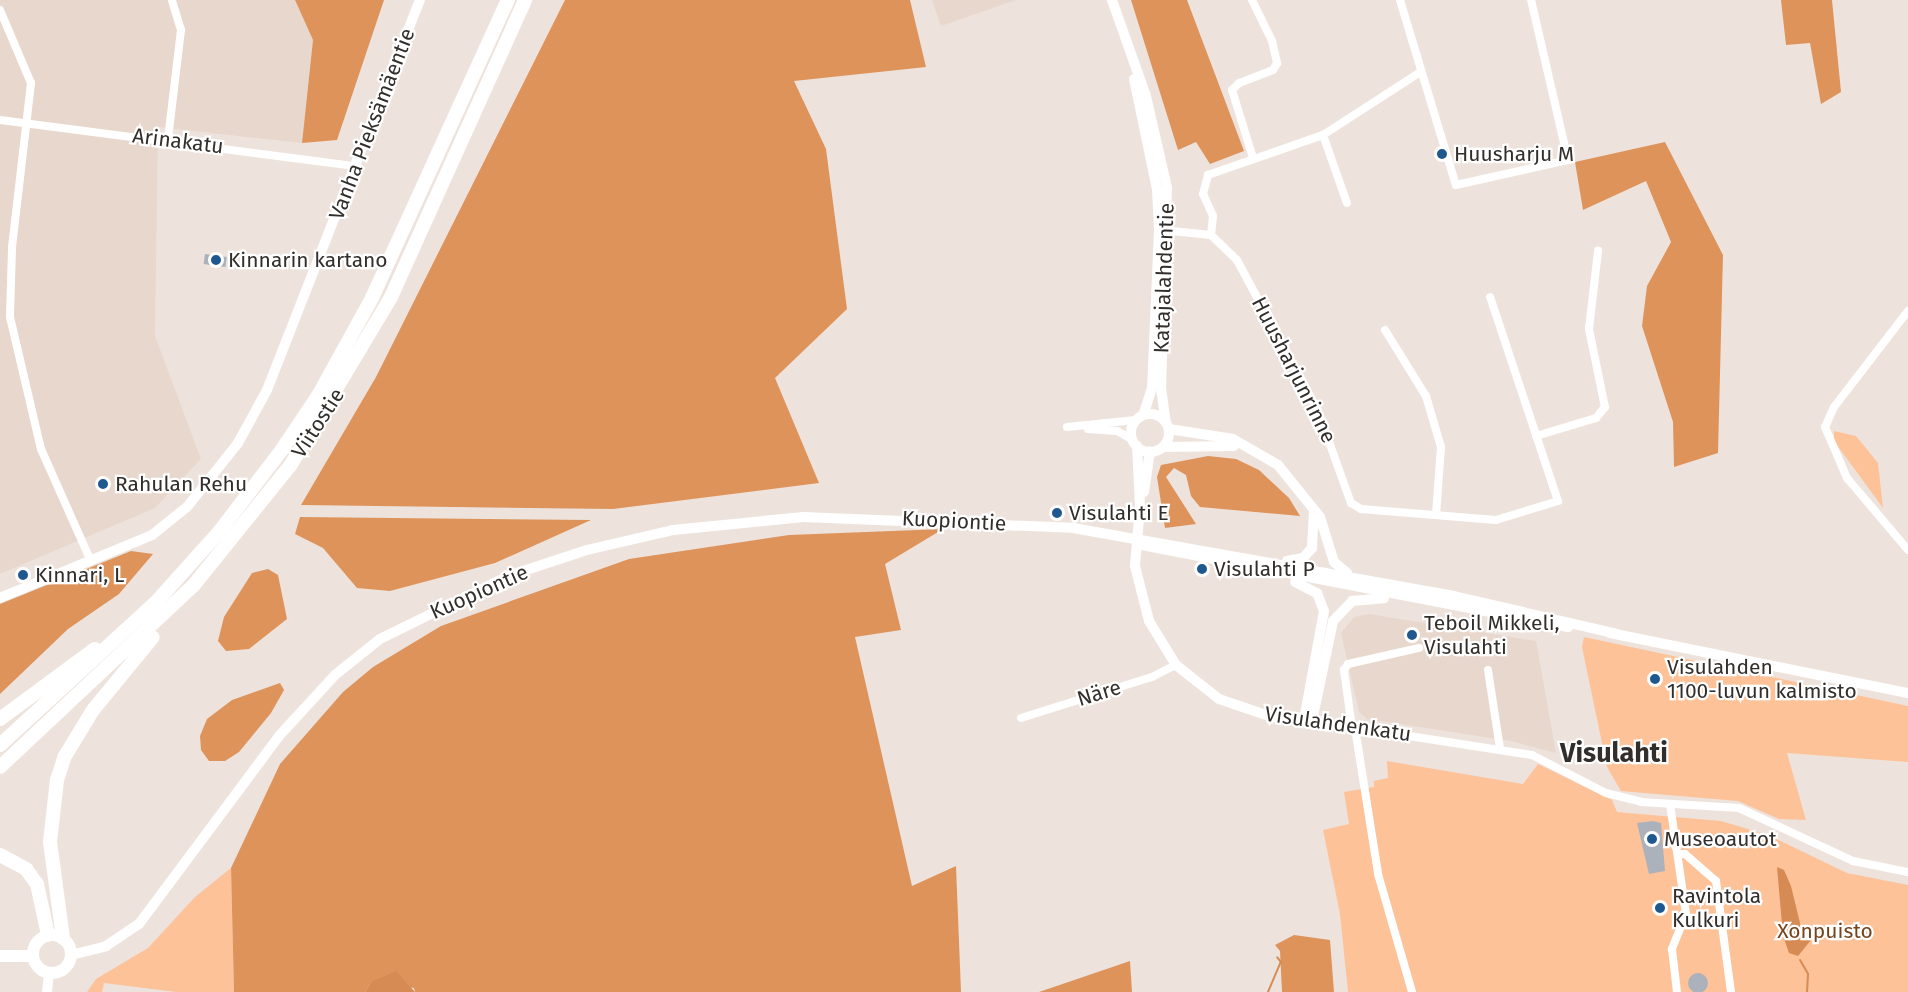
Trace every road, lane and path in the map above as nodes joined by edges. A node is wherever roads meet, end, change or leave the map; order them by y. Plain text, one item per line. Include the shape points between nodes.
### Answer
1 (172, 0) edge
2 (420, 0) edge
3 (508, 0) edge
4 (525, 0) edge
5 (1112, 0) edge
6 (1252, 0) edge
7 (1400, 0) edge
8 (1531, 0) edge
9 (0, 10) edge
10 (1419, 73) junction
11 (0, 120) edge
12 (27, 123) junction
13 (1323, 135) junction
14 (168, 139) junction
15 (1253, 158) junction
16 (356, 166) junction
17 (1347, 203) dead end
18 (1163, 230) junction
19 (1211, 235) junction
20 (1598, 251) dead end
21 (1490, 297) dead end
22 (1908, 311) edge
23 (1385, 330) dead end
24 (1140, 417) junction
25 (1167, 426) junction
26 (1536, 436) junction
27 (1135, 443) junction
28 (1163, 447) junction
29 (1150, 452) junction
30 (1259, 453) junction
31 (1140, 506) junction
32 (1313, 507) junction
33 (1436, 515) junction
34 (1906, 545) edge
35 (89, 558) junction
36 (1231, 558) junction
37 (1377, 581) junction
38 (193, 586) junction
39 (0, 598) edge
40 (158, 600) junction
41 (1444, 603) junction
42 (1617, 634) junction
43 (1419, 648) dead end
44 (1176, 665) junction
45 (1488, 669) dead end
46 (1908, 693) edge
47 (1021, 718) dead end
48 (0, 719) edge
49 (1308, 721) junction
50 (1354, 728) junction
51 (0, 745) edge
52 (1500, 748) junction
53 (0, 767) edge
54 (1670, 804) junction
55 (1678, 854) junction
56 (0, 855) edge
57 (1908, 872) edge
58 (48, 935) junction
59 (63, 938) junction
60 (71, 955) junction
61 (0, 956) edge
62 (32, 956) junction
63 (49, 973) junction
64 (48, 992) edge
65 (1412, 992) edge
66 (1677, 992) edge
67 (1731, 992) edge

1 - 14 street via 181,30
2 - 16 street, Vanha Pieksämäentie
3 - 40 highway, Viitostie via 400,242 336,367 248,497
4 - 38 highway, Viitostie via 406,265 354,365 290,466
5 - 18 street, Katajalahdentie via 1132,66 1146,96 1167,188
6 - 15 street via 1277,63 1273,70 1232,90
7 - 10 street
8 - 10 street via 1568,160 1456,185
9 - 12 street via 31,83
10 - 13 street
11 - 12 street, Arinakatu
12 - 14 street, Arinakatu
12 - 35 street via 12,248 10,318 41,449
13 - 15 street
13 - 17 street
14 - 16 street, Arinakatu
15 - 19 street via 1208,175 1203,194 1213,216
16 - 35 street, Vanha Pieksämäentie via 267,390 238,443 169,524 133,544
18 - 19 street
18 - 24 street, Katajalahdentie via 1152,388
18 - 25 street, Katajalahdentie via 1161,366
19 - 33 street, Huusharjunrinne via 1237,260 1318,411 1351,503 1361,509
20 - 26 street via 1588,329 1605,407 1596,418
21 - 26 street, Huusharjunrinne
22 - 34 street via 1833,407 1825,427 1829,444 1847,478
23 - 33 street via 1426,396 1441,447
24 - 25 street via 1152,414
24 - 27 street
24 - 27 street via 1067,427 1117,431
25 - 28 street
25 - 30 street via 1233,439
26 - 33 street, Huusharjunrinne via 1558,501 1496,520
27 - 29 street
27 - 31 street, Visulahdenkatu
28 - 29 street
28 - 30 street via 1208,443
29 - 31 street, Visulahdenkatu
30 - 32 street via 1287,472
31 - 44 street, Visulahdenkatu via 1135,566 1139,590 1162,648
32 - 36 street via 1315,541 1303,558
32 - 37 street via 1337,566
35 - 39 street, Vanha Pieksämäentie
36 - 37 street, Kuopiontie
36 - 41 street, Kuopiontie
36 - 49 street via 1306,585 1320,598 1323,627
36 - 60 street, Kuopiontie via 1029,525 803,517 684,529 587,550 507,576 380,639 335,675 279,736 140,924 106,946
37 - 42 street, Kuopiontie via 1542,614
38 - 53 highway, Viitostie
38 - 59 highway via 93,710 65,756 50,823
40 - 48 highway
40 - 51 highway, Viitostie
41 - 42 street, Kuopiontie
41 - 49 street via 1368,597 1347,604 1330,629
42 - 46 street, Kuopiontie
43 - 50 street via 1348,664 1344,670
44 - 47 street, Näre
44 - 49 street, Visulahdenkatu via 1203,688 1238,708
45 - 52 street
49 - 50 street, Visulahdenkatu
50 - 52 street, Visulahdenkatu
50 - 65 street via 1378,874
52 - 54 street, Visulahdenkatu via 1532,755 1606,793
54 - 55 street
54 - 57 street, Visulahdenkatu via 1739,808 1853,861
55 - 66 street via 1686,914 1672,949
55 - 67 street via 1685,854 1716,881
56 - 58 highway via 26,869 37,884
58 - 59 main road
58 - 62 main road via 36,942
59 - 60 main road
60 - 63 main road via 64,969
61 - 62 main road
62 - 63 main road via 36,966
63 - 64 street

